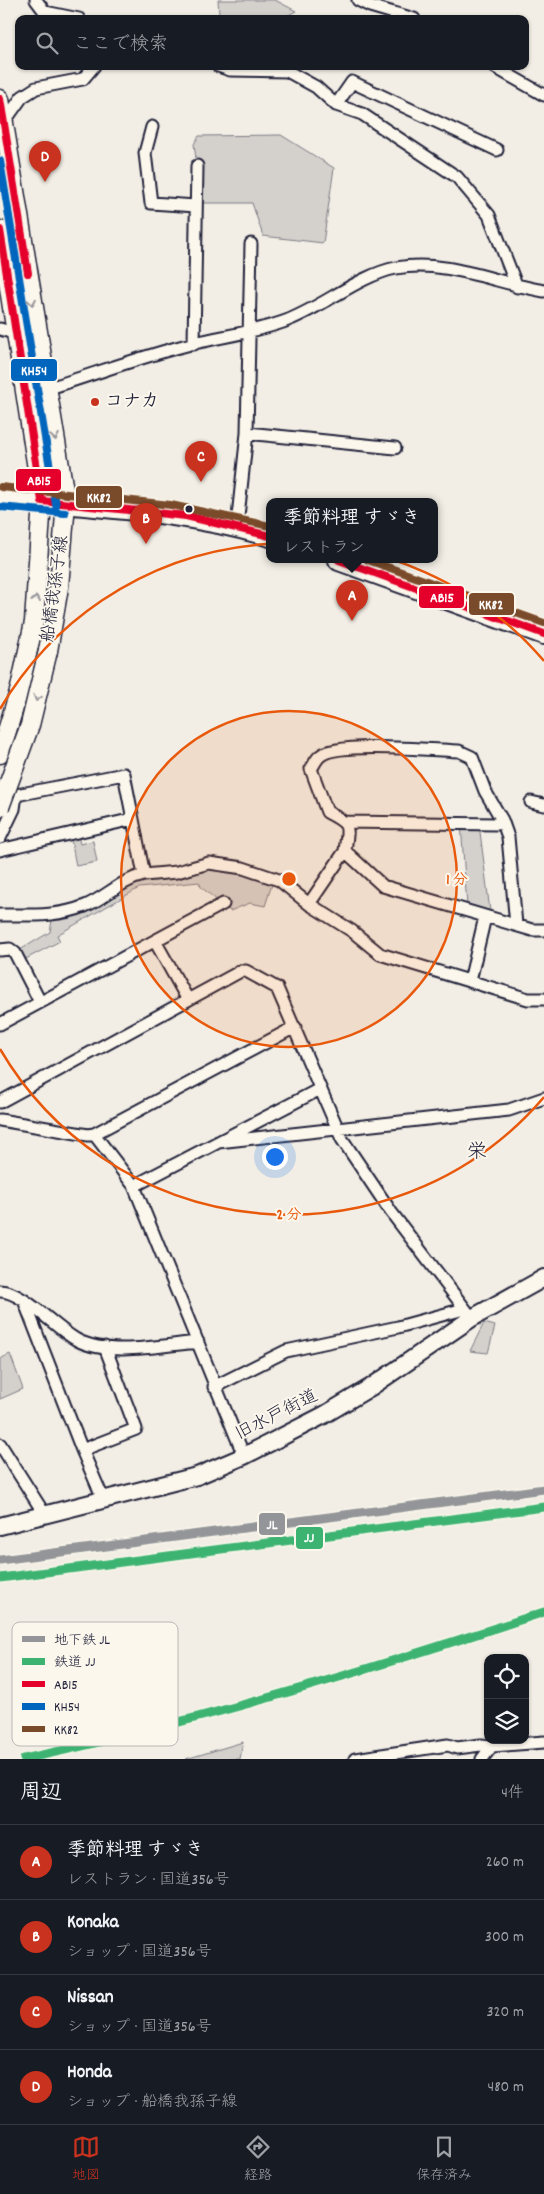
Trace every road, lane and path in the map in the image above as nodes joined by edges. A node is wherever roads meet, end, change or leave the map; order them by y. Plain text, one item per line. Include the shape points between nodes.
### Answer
1 (36, 0) edge
2 (358, 0) edge
3 (60, 15) edge
4 (400, 15) edge
5 (91, 70) edge
6 (230, 70) edge
7 (501, 70) edge
8 (544, 95) edge
9 (0, 99) edge
10 (336, 105) junction
11 (2, 126) edge
12 (152, 127) dead end
13 (497, 150) dead end
14 (197, 166) dead end
15 (196, 206) junction
16 (0, 230) edge
17 (251, 244) dead end
18 (517, 287) junction
19 (544, 291) edge
20 (8, 331) edge
21 (249, 333) junction
22 (194, 344) junction
23 (46, 389) junction
24 (247, 433) junction
25 (395, 448) dead end
26 (0, 496) edge
27 (42, 502) junction
28 (66, 503) junction
29 (237, 526) junction
30 (266, 535) edge
31 (347, 563) edge
32 (544, 634) edge
33 (0, 754) edge
34 (0, 786) edge
35 (16, 795) junction
36 (531, 802) dead end
37 (544, 805) edge
38 (0, 807) edge
39 (133, 819) junction
40 (502, 820) junction
41 (345, 822) junction
42 (0, 838) edge
43 (0, 850) edge
44 (345, 852) junction
45 (144, 875) junction
46 (223, 904) dead end
47 (309, 904) junction
48 (0, 915) edge
49 (485, 917) junction
50 (516, 925) junction
51 (544, 930) edge
52 (155, 941) junction
53 (0, 950) edge
54 (470, 980) junction
55 (544, 999) edge
56 (188, 1000) junction
57 (40, 1002) junction
58 (0, 1024) edge
59 (295, 1027) junction
60 (320, 1089) junction
61 (544, 1098) edge
62 (0, 1102) edge
63 (0, 1120) edge
64 (338, 1128) junction
65 (94, 1134) junction
66 (218, 1142) junction
67 (134, 1186) junction
68 (544, 1278) edge
69 (0, 1291) edge
70 (25, 1303) junction
71 (468, 1314) junction
72 (198, 1342) junction
73 (104, 1347) junction
74 (214, 1387) junction
75 (0, 1444) edge
76 (82, 1450) junction
77 (244, 1456) junction
78 (104, 1501) junction
79 (45, 1515) junction
80 (0, 1526) edge
81 (544, 1742) edge
82 (492, 1746) junction
83 (409, 1755) edge
84 (356, 1759) edge
85 (482, 1759) edge

1 - 3 street via 45,12
2 - 4 street
5 - 11 street via 84,79 36,88 22,97
6 - 10 street via 287,72 316,86
7 - 8 street
9 - 11 main road, 船橋我孫子線
10 - 13 street via 352,82
10 - 18 street via 362,114 457,178 489,215
11 -> 23 main road, 船橋我孫子線
12 - 15 street via 145,153 151,203
14 - 15 street
15 - 22 street
16 - 20 main road, 船橋我孫子線
17 - 21 street
18 - 19 street
18 - 21 street via 448,267 395,268 286,321
20 - 27 main road, 船橋我孫子線
21 - 22 street
21 - 24 street
22 - 23 street
23 -> 28 main road, 船橋我孫子線
24 - 25 street
24 - 29 street
26 - 27 highway
27 - 28 highway
33 -> 27 main road, 船橋我孫子線 via 29,648
28 - 29 highway via 170,514
28 -> 38 main road, 船橋我孫子線, bridge via 59,587 48,651 30,725
29 - 30 highway
31 - 32 highway
34 - 35 street
35 - 39 street via 124,774
35 - 42 street via 14,809
36 - 37 street
39 - 43 street
39 - 45 street
40 - 41 street via 497,824
40 - 41 street via 485,791 472,757 459,751 356,747 320,755 311,769 327,812
40 - 50 street via 508,837
41 - 44 street
44 - 47 street
44 - 49 street via 383,886
45 - 47 street via 178,872 209,863 243,868 279,880
45 - 48 street via 127,879 87,905 59,914
46 - 52 street
47 - 54 street via 352,931 380,954
49 - 50 street
49 - 54 street
50 - 51 street
52 - 56 street
52 - 57 street
53 - 57 street via 10,949 15,954
54 - 55 street via 528,999
56 - 59 street via 246,971 277,988
56 - 62 street
57 - 58 street
59 - 60 street
59 - 65 street
60 - 64 street
60 - 66 street
61 - 64 street via 509,1110
63 - 65 street
64 - 66 street
64 - 71 street via 391,1212
65 - 67 street
66 - 67 street
67 - 72 street
68 - 71 street, 旧水戸街道
69 - 70 street
70 - 73 street via 77,1340
70 - 76 street
71 - 74 street via 286,1351
71 - 77 street, 旧水戸街道 via 371,1387
72 - 73 street
72 - 74 street
73 - 76 street via 136,1429
74 - 77 street
75 - 79 street
76 - 78 street
77 - 78 street, 旧水戸街道 via 197,1476
78 - 79 street, 旧水戸街道
79 - 80 street, 旧水戸街道
81 - 82 street
82 - 83 street via 457,1748 448,1745
82 - 85 street
83 - 84 street

